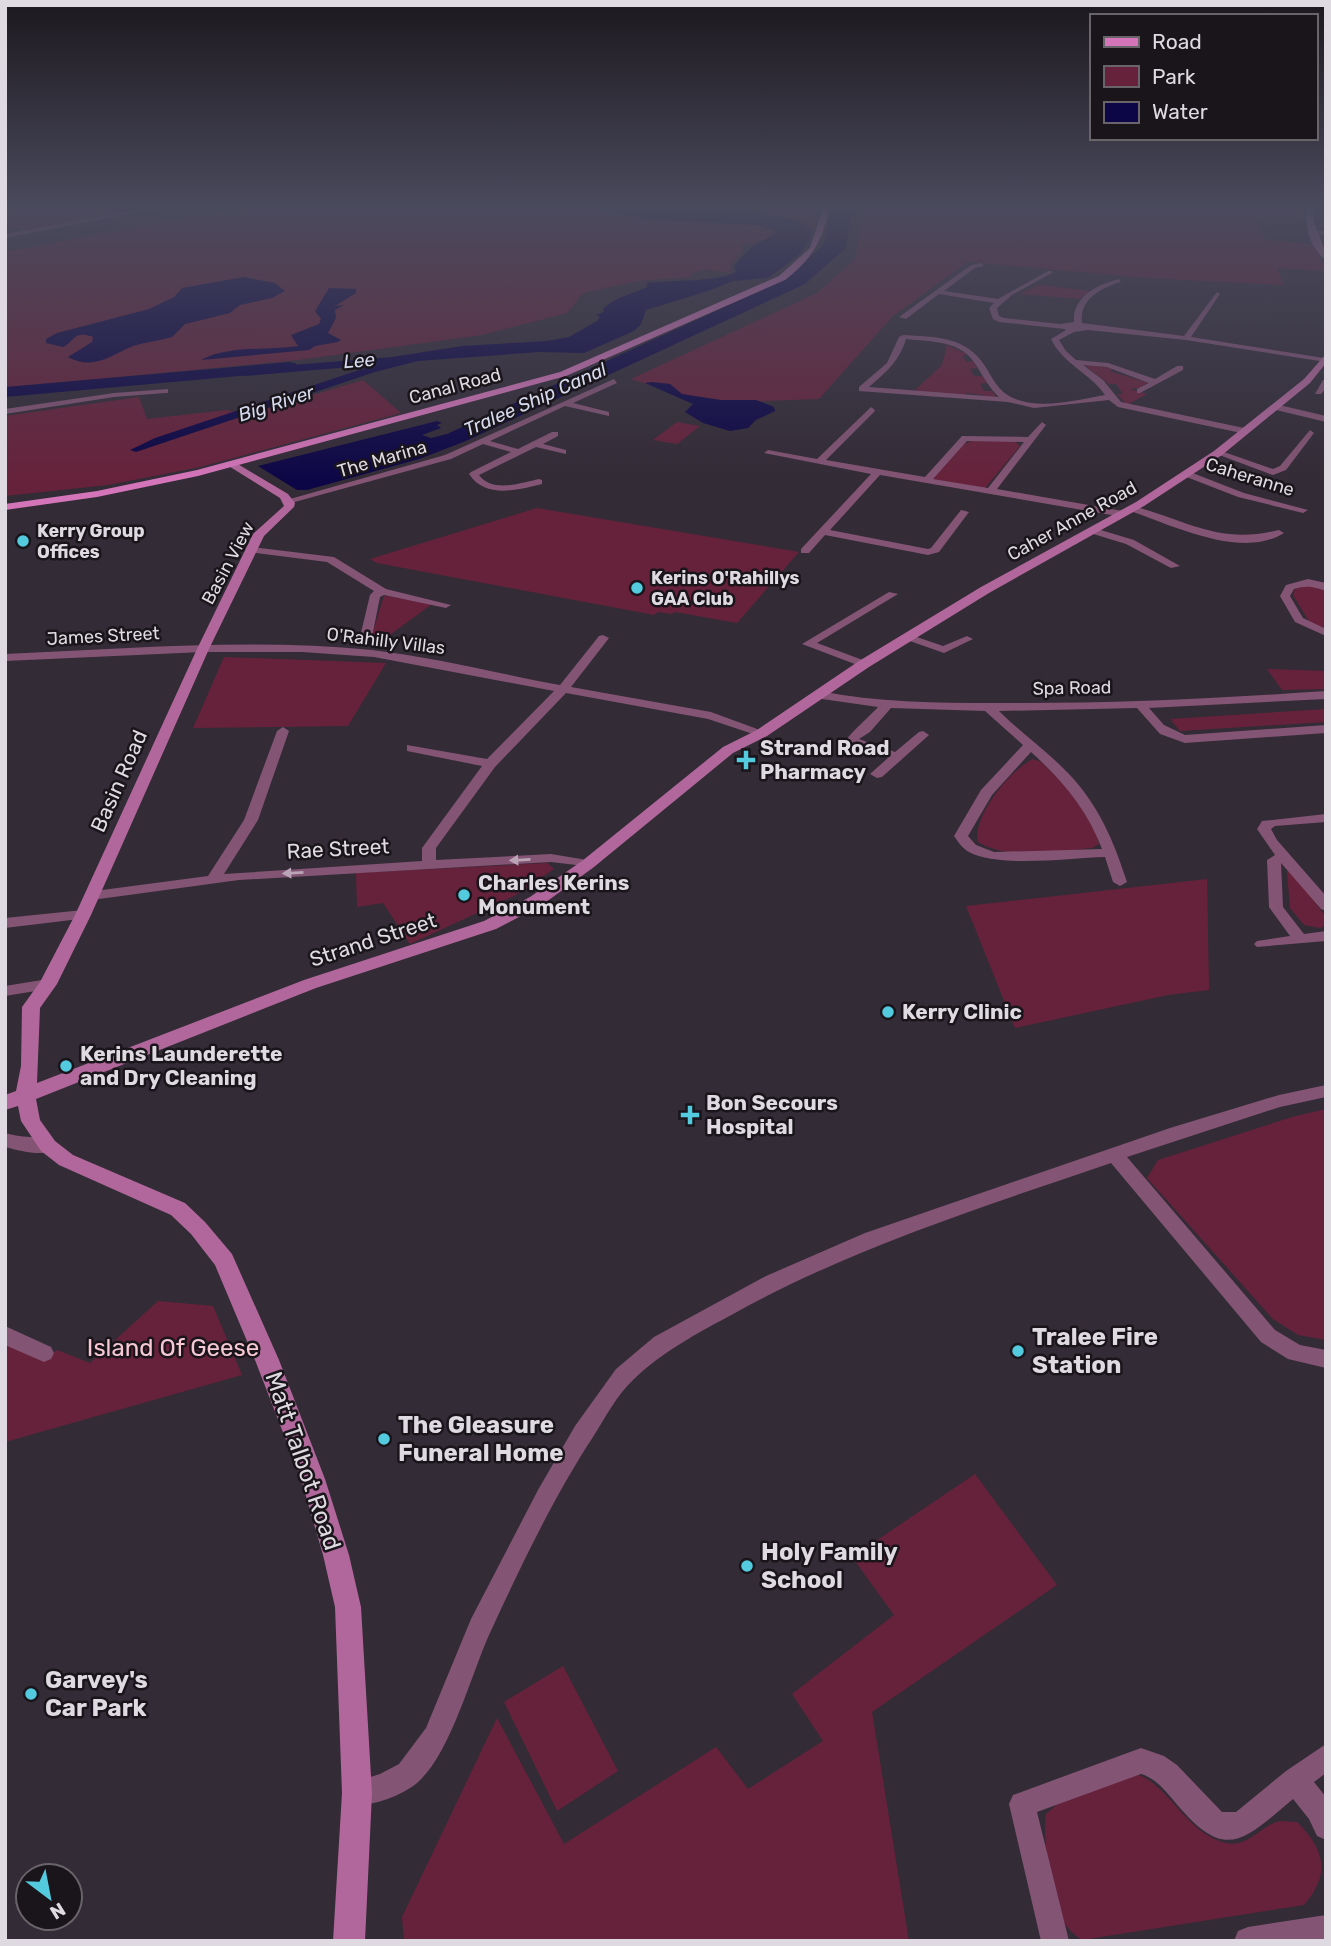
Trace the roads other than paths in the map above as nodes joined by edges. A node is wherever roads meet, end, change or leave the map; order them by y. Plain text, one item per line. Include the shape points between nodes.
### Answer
1 (736, 299) edge
2 (928, 299) edge
3 (988, 299) edge
4 (1085, 299) edge
5 (1213, 299) edge
6 (997, 300) joint
7 (903, 317) dead end
8 (1074, 327) junction
9 (1186, 338) junction
10 (1325, 358) edge
11 (1074, 362) junction
12 (1180, 368) dead end
13 (614, 382) dead end
14 (1155, 382) junction
15 (1326, 382) edge
16 (165, 391) dead end
17 (1140, 391) dead end
18 (1318, 392) dead end
19 (1109, 397) junction
20 (1009, 400) junction
21 (566, 404) junction
22 (1275, 407) junction
23 (871, 410) dead end
24 (5, 412) edge
25 (606, 414) dead end
26 (1326, 419) edge
27 (1042, 425) dead end
28 (1246, 430) junction
29 (1310, 433) dead end
30 (555, 434) dead end
31 (1030, 440) junction
32 (484, 442) junction
33 (534, 444) junction
34 (520, 452) junction
35 (563, 453) dead end
36 (768, 453) dead end
37 (1218, 453) junction
38 (820, 461) junction
39 (232, 465) junction
40 (878, 472) junction
41 (1187, 474) junction
42 (927, 480) junction
43 (539, 482) dead end
44 (990, 492) junction
45 (288, 501) junction
46 (5, 505) edge
47 (1303, 510) dead end
48 (1128, 511) junction
49 (964, 512) dead end
50 (825, 531) junction
51 (1094, 531) junction
52 (1269, 536) dead end
53 (252, 550) junction
54 (805, 551) dead end
55 (1175, 566) dead end
56 (1326, 588) edge
57 (382, 591) junction
58 (893, 594) dead end
59 (446, 605) dead end
60 (1326, 633) edge
61 (908, 637) junction
62 (603, 638) dead end
63 (967, 639) dead end
64 (369, 641) dead end
65 (203, 649) junction
66 (5, 658) edge
67 (864, 664) junction
68 (564, 688) junction
69 (819, 695) junction
70 (1326, 695) edge
71 (1141, 705) junction
72 (886, 706) junction
73 (989, 707) junction
74 (1022, 707) junction
75 (1326, 729) edge
76 (1017, 730) junction
77 (283, 732) dead end
78 (762, 733) junction
79 (923, 735) dead end
80 (1030, 745) junction
81 (412, 748) dead end
82 (897, 757) junction
83 (490, 764) junction
84 (877, 774) dead end
85 (1326, 818) edge
86 (1112, 853) junction
87 (1284, 857) junction
88 (588, 864) junction
89 (429, 865) junction
90 (214, 878) junction
91 (1120, 882) dead end
92 (92, 895) junction
93 (1326, 906) edge
94 (5, 923) edge
95 (79, 923) junction
96 (1326, 936) edge
97 (1300, 939) junction
98 (1262, 944) dead end
99 (48, 984) junction
100 (5, 991) edge
101 (26, 1089) junction
102 (1326, 1091) edge
103 (5, 1103) edge
104 (5, 1140) edge
105 (48, 1146) junction
106 (1114, 1154) junction
107 (5, 1335) edge
108 (44, 1353) dead end
109 (1326, 1359) edge
110 (1326, 1757) edge
111 (1295, 1780) junction
112 (357, 1793) junction
113 (1326, 1827) edge
114 (1326, 1929) edge
115 (349, 1941) edge
116 (1055, 1941) edge
117 (1248, 1941) edge

1 - 39 main road, Canal Road via 589,365 539,382
2 - 7 street
3 - 6 street
4 - 8 street
5 - 9 street
6 - 8 street via 993,307 1002,320
8 - 9 street
8 - 11 street via 1055,339
9 - 10 street
10 - 22 street, Caher Anne Road via 1307,381
11 - 14 street via 1108,365
11 - 19 street via 1101,384
12 - 14 street
13 - 21 street, The Marina
14 - 17 street
15 - 18 street
16 - 24 street
19 - 20 street via 1033,405
19 - 28 street via 1127,407
20 - 20 street via 995,389 966,349 903,337 890,365 862,388
21 - 25 street
21 - 32 street, The Marina
22 - 26 street
22 - 28 street, Caher Anne Road
23 - 38 street
27 - 31 street
28 - 37 street, Caher Anne Road
29 - 37 street via 1283,468 1273,472
30 - 33 street
31 - 42 street via 965,438
31 - 44 street
32 - 34 street
32 - 45 street, The Marina via 448,457
33 - 34 street
33 - 35 street
34 - 43 street via 481,468 474,478 496,489
36 - 38 street
37 - 41 street, Caher Anne Road
38 - 40 street
39 - 45 street
39 - 46 main road, Canal Road via 130,488
40 - 42 street
40 - 50 street
41 - 47 street, Caheranne via 1241,495
41 - 48 street, Caher Anne Road
42 - 44 street
44 - 48 street
45 - 53 street, Basin View via 289,507 259,534
48 - 51 street, Caher Anne Road
48 - 52 street via 1173,521 1217,539
49 - 50 street via 935,550 928,552
50 - 54 street
51 - 55 street via 1130,542
51 - 61 street, Caher Anne Road via 1013,573
53 - 57 street via 330,559
53 - 65 street, Basin View
56 - 60 street via 1304,582 1290,587 1284,596 1299,620
57 - 59 street
57 - 64 street via 375,595
58 - 67 street via 808,644
61 - 63 street via 944,650
61 - 67 street, Caher Anne Road
62 - 68 street
65 - 66 street, James Street
65 - 68 street, O'Rahilly Villas via 374,654
65 - 92 street, Basin Road
67 - 69 street, Caher Anne Road
68 - 78 street, O'Rahilly Villas via 711,716
68 - 83 street
69 - 72 street, Spa Road
69 - 78 street, Strand Street
70 - 71 street, Spa Road
71 - 74 street, Spa Road
71 - 75 street via 1167,734 1185,739
72 - 73 street, Spa Road
72 - 82 street via 852,741
73 - 74 street, Spa Road
73 - 76 street
74 - 76 street via 1025,721
76 - 80 street
77 - 90 street via 251,820
78 - 88 street, Strand Street via 728,750
79 - 82 street
80 - 86 street via 1066,775 1097,816
80 - 86 street via 986,793 961,836 971,848 993,856
81 - 83 street
82 - 84 street
83 - 89 street via 429,848
85 - 87 street via 1266,824 1264,829
86 - 91 street
87 - 93 street
87 - 97 street via 1275,860 1276,907
88 -> 89 street, Rae Street via 551,858
88 - 101 street, Strand Street via 502,920 310,984
89 -> 90 street, Rae Street
90 - 92 street, Rae Street
92 - 95 street, Basin Road
94 - 95 street
95 - 99 street, Basin Road
96 - 97 street
97 - 98 street
99 - 100 street
99 - 101 street, Basin Road via 31,1007
101 - 103 street, Strand Street
101 - 105 street, Matt Talbot Road via 32,1121
102 - 106 street via 1279,1101
104 - 105 street
105 - 112 street, Matt Talbot Road via 85,1170 178,1209 224,1260 308,1468 336,1555 348,1607
106 - 109 street via 1268,1336 1295,1353
106 - 112 street via 826,1256 655,1348 623,1375 552,1486 480,1628 435,1737 408,1773
107 - 108 street
110 - 111 street
111 - 113 street via 1319,1810
111 - 116 street via 1233,1828 1221,1826 1195,1808 1153,1762 1141,1761 1022,1804
112 - 115 street, Matt Talbot Road
114 - 117 street

